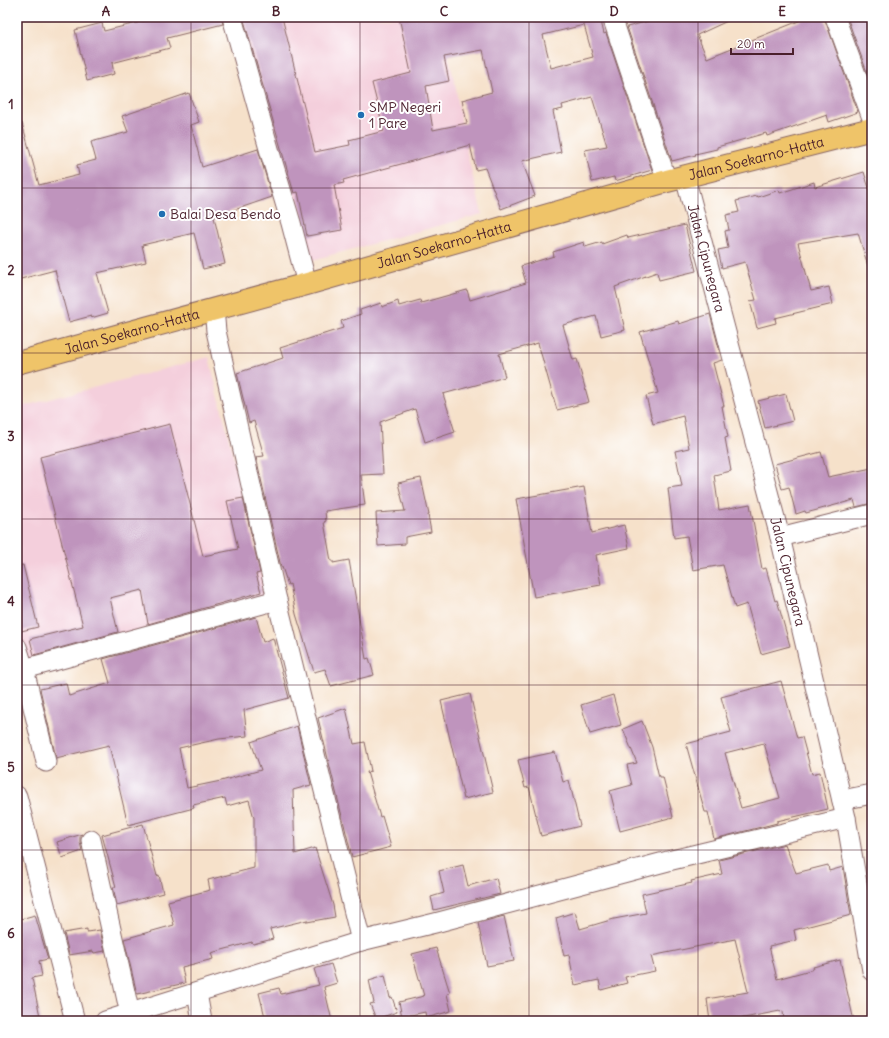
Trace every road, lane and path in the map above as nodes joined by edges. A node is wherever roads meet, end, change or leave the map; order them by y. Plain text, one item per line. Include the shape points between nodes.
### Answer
1 (232, 17) edge
2 (612, 17) edge
3 (835, 17) edge
4 (872, 118) edge
5 (872, 129) edge
6 (676, 179) junction
7 (308, 284) junction
8 (214, 309) junction
9 (17, 363) edge
10 (872, 514) edge
11 (780, 537) junction
12 (277, 600) junction
13 (17, 647) edge
14 (24, 669) junction
15 (46, 762) dead end
16 (872, 794) edge
17 (17, 796) edge
18 (844, 809) junction
19 (91, 840) dead end
20 (361, 941) junction
21 (872, 971) edge
22 (197, 993) junction
23 (130, 1014) junction
24 (75, 1021) edge
25 (105, 1021) edge
26 (202, 1021) edge

1 - 7 street
2 - 6 street, Jalan Cipunegara
3 - 4 street
5 - 6 main road, Jalan Soekarno-Hatta
6 - 7 main road, Jalan Soekarno-Hatta
6 - 11 street, Jalan Cipunegara
7 - 8 main road, Jalan Soekarno-Hatta
8 - 9 main road, Jalan Soekarno-Hatta
8 - 12 street via 216,331
10 - 11 street
11 - 18 street, Jalan Cipunegara
12 - 14 street
12 - 20 street
13 - 14 street
14 - 15 street
16 - 18 street
17 - 24 street
18 - 20 street via 668,861
18 - 21 street, Jalan Cipunegara
19 - 23 street
20 - 22 street
22 - 23 street
22 - 26 street
23 - 25 street

